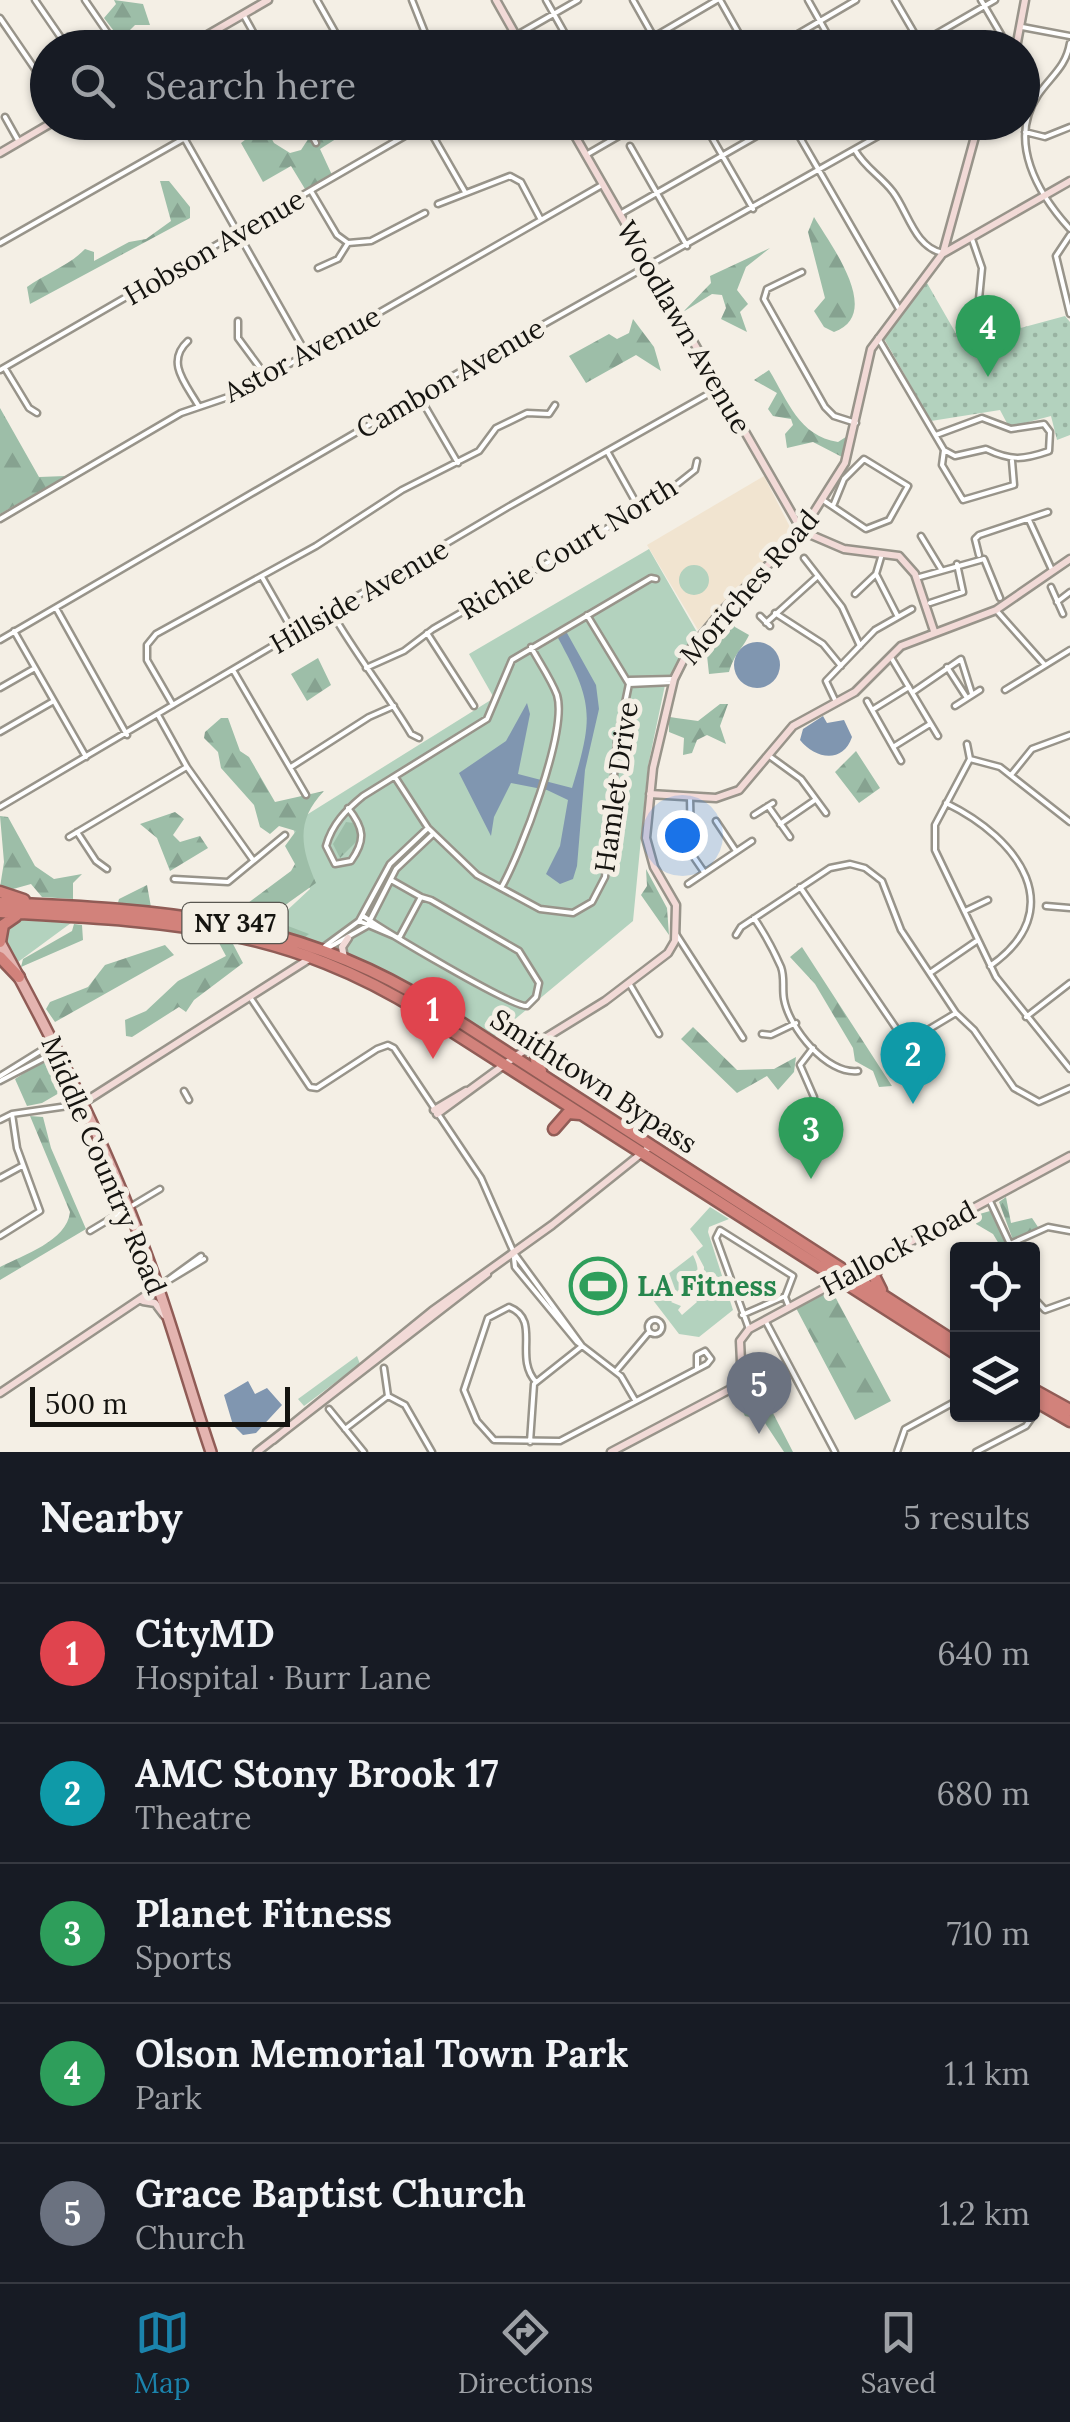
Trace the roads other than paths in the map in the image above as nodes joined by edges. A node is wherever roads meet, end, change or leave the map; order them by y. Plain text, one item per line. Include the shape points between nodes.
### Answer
1 (36, 0) edge
2 (85, 0) edge
3 (268, 0) edge
4 (317, 0) edge
5 (412, 0) edge
6 (546, 0) edge
7 (578, 0) edge
8 (633, 0) edge
9 (718, 0) edge
10 (808, 0) edge
11 (856, 0) edge
12 (895, 0) edge
13 (995, 0) edge
14 (1025, 0) edge
15 (499, 1) edge
16 (983, 3) edge
17 (243, 14) junction
18 (554, 14) junction
19 (0, 18) edge
20 (820, 21) junction
21 (1022, 26) junction
22 (56, 30) edge
23 (106, 30) edge
24 (216, 30) edge
25 (252, 30) edge
26 (334, 30) edge
27 (423, 30) edge
28 (513, 30) edge
29 (526, 30) edge
30 (563, 30) edge
31 (650, 30) edge
32 (666, 30) edge
33 (736, 30) edge
34 (805, 30) edge
35 (825, 30) edge
36 (913, 30) edge
37 (944, 30) edge
38 (1000, 30) edge
39 (1020, 30) edge
40 (1070, 36) edge
41 (1070, 43) edge
42 (30, 62) edge
43 (1040, 93) edge
44 (5, 118) dead end
45 (1070, 127) edge
46 (30, 136) edge
47 (1040, 136) edge
48 (182, 140) edge
49 (185, 140) edge
50 (314, 140) edge
51 (399, 140) edge
52 (437, 140) edge
53 (577, 140) edge
54 (612, 140) edge
55 (713, 140) edge
56 (749, 140) edge
57 (801, 140) edge
58 (873, 140) edge
59 (974, 140) edge
60 (1026, 140) edge
61 (19, 142) junction
62 (316, 143) dead end
63 (630, 146) dead end
64 (855, 150) junction
65 (0, 153) edge
66 (586, 156) junction
67 (722, 156) junction
68 (819, 171) junction
69 (1070, 181) edge
70 (602, 185) junction
71 (311, 191) junction
72 (465, 192) junction
73 (657, 194) junction
74 (1048, 194) junction
75 (438, 204) dead end
76 (753, 209) junction
77 (425, 213) dead end
78 (620, 214) junction
79 (542, 220) junction
80 (1070, 232) edge
81 (237, 234) junction
82 (972, 239) junction
83 (0, 244) edge
84 (348, 244) junction
85 (687, 246) junction
86 (943, 253) junction
87 (648, 264) junction
88 (318, 268) dead end
89 (802, 272) dead end
90 (979, 299) dead end
91 (900, 309) junction
92 (1070, 314) edge
93 (238, 322) dead end
94 (878, 338) junction
95 (188, 342) dead end
96 (306, 355) junction
97 (3, 370) edge
98 (266, 376) junction
99 (718, 388) junction
100 (419, 396) junction
101 (198, 405) junction
102 (555, 406) dead end
103 (37, 412) dead end
104 (856, 422) junction
105 (936, 434) junction
106 (944, 450) junction
107 (607, 451) junction
108 (1012, 460) junction
109 (697, 461) dead end
110 (845, 463) junction
111 (458, 464) junction
112 (855, 468) junction
113 (823, 500) junction
114 (833, 506) junction
115 (639, 509) junction
116 (1048, 512) dead end
117 (0, 519) edge
118 (1029, 520) junction
119 (802, 532) junction
120 (921, 536) dead end
121 (882, 554) junction
122 (979, 555) dead end
123 (804, 558) dead end
124 (1070, 559) edge
125 (957, 564) junction
126 (942, 569) junction
127 (1052, 570) junction
128 (876, 574) junction
129 (818, 576) junction
130 (262, 577) junction
131 (916, 578) junction
132 (656, 579) dead end
133 (1051, 588) dead end
134 (1070, 592) edge
135 (855, 594) dead end
136 (1000, 598) dead end
137 (1059, 601) junction
138 (1070, 602) edge
139 (930, 603) dead end
140 (56, 608) junction
141 (912, 609) dead end
142 (996, 610) junction
143 (332, 613) junction
144 (775, 613) junction
145 (586, 614) junction
146 (1064, 614) dead end
147 (760, 616) dead end
148 (898, 616) junction
149 (14, 631) junction
150 (934, 631) junction
151 (426, 632) junction
152 (294, 633) junction
153 (0, 640) edge
154 (531, 646) junction
155 (860, 646) junction
156 (1070, 650) edge
157 (889, 656) junction
158 (1044, 665) junction
159 (841, 666) junction
160 (947, 667) junction
161 (34, 668) junction
162 (366, 668) junction
163 (233, 670) junction
164 (673, 681) junction
165 (629, 682) junction
166 (0, 688) edge
167 (911, 689) junction
168 (980, 690) dead end
169 (1006, 690) dead end
170 (970, 696) junction
171 (54, 701) junction
172 (866, 701) dead end
173 (836, 702) junction
174 (173, 705) junction
175 (394, 706) junction
176 (474, 706) dead end
177 (955, 706) dead end
178 (872, 710) junction
179 (158, 715) junction
180 (930, 724) junction
181 (0, 732) edge
182 (126, 734) junction
183 (938, 736) dead end
184 (1070, 736) edge
185 (419, 738) dead end
186 (967, 744) dead end
187 (893, 747) junction
188 (768, 756) junction
189 (87, 758) junction
190 (970, 759) junction
191 (901, 761) dead end
192 (187, 767) junction
193 (290, 768) junction
194 (1011, 775) junction
195 (395, 777) junction
196 (650, 794) junction
197 (306, 796) dead end
198 (690, 796) junction
199 (816, 800) junction
200 (946, 803) junction
201 (0, 806) edge
202 (348, 808) junction
203 (826, 813) dead end
204 (754, 815) dead end
205 (716, 821) dead end
206 (1070, 822) edge
207 (780, 824) junction
208 (428, 828) junction
209 (77, 832) junction
210 (284, 834) dead end
211 (433, 834) junction
212 (69, 837) dead end
213 (790, 837) dead end
214 (752, 841) dead end
215 (402, 850) junction
216 (736, 851) junction
217 (408, 856) junction
218 (1024, 857) dead end
219 (253, 860) junction
220 (107, 868) dead end
221 (704, 872) junction
222 (174, 880) dead end
223 (391, 880) junction
224 (688, 884) dead end
225 (800, 887) junction
226 (501, 888) junction
227 (0, 892) edge
228 (421, 897) junction
229 (1046, 899) dead end
230 (988, 900) dead end
231 (0, 903) edge
232 (55, 906) junction
233 (1070, 908) edge
234 (964, 911) junction
235 (0, 912) edge
236 (29, 914) junction
237 (361, 918) junction
238 (754, 918) junction
239 (369, 924) junction
240 (676, 934) junction
241 (736, 935) dead end
242 (348, 938) junction
243 (399, 938) junction
244 (978, 940) junction
245 (0, 942) edge
246 (1022, 950) dead end
247 (318, 953) junction
248 (0, 958) edge
249 (344, 958) junction
250 (990, 966) junction
251 (930, 973) junction
252 (19, 977) junction
253 (628, 983) junction
254 (1070, 983) edge
255 (250, 998) junction
256 (956, 1013) junction
257 (1026, 1017) junction
258 (796, 1023) junction
259 (660, 1034) dead end
260 (762, 1034) dead end
261 (904, 1034) junction
262 (743, 1038) dead end
263 (539, 1041) junction
264 (54, 1042) junction
265 (813, 1048) junction
266 (886, 1058) dead end
267 (510, 1061) junction
268 (1070, 1069) edge
269 (858, 1071) dead end
270 (68, 1072) junction
271 (0, 1079) edge
272 (553, 1082) junction
273 (1070, 1088) edge
274 (184, 1092) dead end
275 (814, 1097) dead end
276 (558, 1099) junction
277 (190, 1100) dead end
278 (83, 1104) junction
279 (435, 1112) junction
280 (12, 1114) junction
281 (584, 1116) junction
282 (0, 1120) edge
283 (647, 1149) junction
284 (1070, 1156) edge
285 (22, 1166) junction
286 (0, 1178) edge
287 (160, 1188) dead end
288 (988, 1199) junction
289 (128, 1210) junction
290 (90, 1231) dead end
291 (1070, 1231) edge
292 (0, 1236) edge
293 (1008, 1242) edge
294 (1020, 1242) edge
295 (514, 1253) junction
296 (202, 1258) dead end
297 (880, 1259) junction
298 (852, 1274) junction
299 (840, 1280) junction
300 (160, 1286) junction
301 (785, 1297) junction
302 (889, 1298) junction
303 (1070, 1302) edge
304 (137, 1303) junction
305 (1040, 1305) edge
306 (789, 1307) junction
307 (742, 1316) junction
308 (765, 1320) junction
309 (169, 1323) junction
310 (749, 1329) junction
311 (649, 1332) dead end
312 (950, 1339) edge
313 (582, 1346) junction
314 (950, 1350) edge
315 (384, 1368) dead end
316 (697, 1369) dead end
317 (616, 1371) junction
318 (536, 1382) junction
319 (0, 1393) edge
320 (1040, 1393) edge
321 (388, 1396) junction
322 (636, 1401) junction
323 (1040, 1404) edge
324 (950, 1405) edge
325 (329, 1409) dead end
326 (1070, 1410) edge
327 (1070, 1421) edge
328 (1029, 1422) edge
329 (344, 1428) junction
330 (530, 1443) junction
331 (211, 1452) edge
332 (257, 1452) edge
333 (364, 1452) edge
334 (432, 1452) edge
335 (611, 1452) edge
336 (834, 1452) edge
337 (897, 1452) edge
338 (976, 1452) edge

1 - 22 street
2 - 23 street
3 - 17 main road
4 - 26 street
5 - 27 street
6 - 18 street
7 - 18 street
8 - 31 street
9 - 32 street
9 - 33 street
10 - 20 street
11 - 20 street
12 - 36 street
13 - 16 street
14 - 21 main road
15 - 28 main road
16 - 37 street
16 - 38 street
17 - 24 main road
17 - 25 street
18 - 29 street
18 - 30 street
19 - 42 street
20 - 34 street
20 - 35 street
21 - 39 main road
21 - 40 street
41 - 43 street via 1065,62
44 - 61 street
45 - 47 street
46 - 61 main road
48 - 83 street
49 - 81 street
50 - 62 street
51 - 71 street, Hobson Avenue
52 - 72 street
53 - 66 main road, Woodlawn Avenue
54 - 66 street
55 - 67 street
56 - 67 street
57 - 68 street
58 - 64 street, Cambon Avenue
59 - 86 main road, Moriches Road
60 - 74 street via 1028,163
61 - 65 main road
63 - 73 street
64 - 68 street, Cambon Avenue
64 - 86 street via 893,193 924,244
66 - 70 main road, Woodlawn Avenue
67 - 73 street
67 - 76 street
68 - 76 street, Cambon Avenue
68 - 91 street
69 - 74 main road
70 - 78 main road, Woodlawn Avenue
70 - 79 street, Astor Avenue
71 - 81 street, Hobson Avenue
71 - 84 street
72 - 75 street
72 - 79 street via 516,177
73 - 78 street
73 - 85 street
74 - 80 street
74 - 82 main road
76 - 85 street, Cambon Avenue
77 - 84 street via 365,244
78 - 87 main road, Woodlawn Avenue
79 - 96 street, Astor Avenue
80 - 92 street via 1056,256
81 - 96 street
81 - 97 street, Hobson Avenue
82 - 86 main road
82 - 90 street via 982,268
84 - 88 street via 338,259
85 - 87 street, Cambon Avenue
86 - 91 main road, Moriches Road
87 - 99 main road, Woodlawn Avenue
87 - 100 street, Cambon Avenue
89 - 104 street via 767,289 764,299 825,407
91 - 94 main road, Moriches Road
93 - 98 street via 238,338
94 - 104 main road, Moriches Road via 868,356
94 - 105 street
95 - 101 street via 177,366
96 - 98 street, Astor Avenue
97 - 103 street
98 - 101 street, Astor Avenue via 230,397
99 - 107 street, Hillside Avenue
99 - 119 main road, Woodlawn Avenue
100 - 111 street
100 - 140 street, Cambon Avenue
101 - 117 street, Astor Avenue
102 - 111 street via 549,414 527,413 496,428 479,452
104 - 110 main road, Moriches Road
105 - 106 street
105 - 108 street via 982,418 1011,430 1047,426 1049,452
106 - 108 street via 955,456 986,449
106 - 108 street via 942,465 963,500 1014,485
107 - 115 street
107 - 143 street, Hillside Avenue
109 - 115 street, Richie Court North via 695,470
110 - 112 street
110 - 113 main road, Moriches Road
111 - 130 street via 402,490
112 - 114 street
112 - 114 street via 868,459 908,488 889,520 866,529
113 - 114 street
113 - 119 main road, Moriches Road
115 - 151 street, Richie Court North
116 - 118 street
118 - 122 street via 979,535
118 - 127 street
119 - 121 main road via 838,548
119 - 164 main road, Moriches Road via 721,612 687,652
120 - 126 street
121 - 128 street
121 - 131 main road via 899,556
123 - 129 street
124 - 127 main road
125 - 126 street
125 - 136 street via 984,559
125 - 139 street via 964,592
126 - 131 street
127 - 142 main road
128 - 135 street
128 - 148 street
129 - 144 street
129 - 155 street via 842,606
130 - 152 street
130 - 174 street via 150,639 146,660
131 - 150 main road
132 - 145 street
133 - 137 street
134 - 137 street
137 - 138 street
137 - 146 street
140 - 149 street, Cambon Avenue
140 - 182 street
141 - 148 street
142 - 150 main road
142 - 158 street
143 - 152 street, Hillside Avenue
143 - 162 street
144 - 147 street via 768,624
144 - 159 street via 823,644
145 - 154 street
145 - 165 street, Hamlet Drive
148 - 155 street
149 - 153 street, Cambon Avenue
149 - 161 street
150 - 157 main road
151 - 162 street, Richie Court North
151 - 176 street
152 - 163 street, Hillside Avenue
154 - 195 street via 512,660 487,719
154 - 226 street via 558,697 546,781
155 - 159 street
156 - 158 street
157 - 167 street
157 - 173 main road
158 - 169 street
159 - 173 street via 826,681
160 - 167 street
160 - 170 street
160 - 170 street via 961,659
161 - 166 street
161 - 171 street
162 - 175 street
163 - 174 street, Hillside Avenue
163 - 193 street
164 - 165 street
164 - 196 main road, Moriches Road
165 - 226 street, Hamlet Drive via 600,892 582,909 558,914
167 - 178 street
167 - 180 street
168 - 170 street
170 - 177 street
171 - 181 street
171 - 189 street
172 - 178 street
173 - 188 main road via 800,721
174 - 179 street, Hillside Avenue
175 - 185 street
175 - 193 street
178 - 187 street
179 - 182 street, Hillside Avenue
179 - 192 street
180 - 183 street
180 - 187 street
182 - 189 street, Hillside Avenue
184 - 194 street via 1032,750
186 - 190 street
187 - 191 street
188 - 198 main road via 733,794
188 - 199 street via 802,779
189 - 201 street, Hillside Avenue
190 - 194 street via 989,761
190 - 200 street
192 - 209 street
192 - 219 street
193 - 197 street
194 - 206 street
195 - 202 street
195 - 208 street, Hamlet Drive
196 - 198 main road
196 - 240 main road, Moriches Road via 649,855 676,905
198 - 221 street via 691,853
199 - 203 street
199 - 207 street
200 - 218 street
200 - 234 street via 933,842
202 - 202 street via 363,837 351,862 334,864 326,846
204 - 207 street via 771,804
205 - 216 street
207 - 213 street
208 - 211 street, Hamlet Drive
208 - 215 street
209 - 212 street
209 - 220 street
210 - 219 street
211 - 217 street
211 - 226 street, Hamlet Drive
214 - 216 street
215 - 217 street
215 - 237 street
216 - 221 street
217 - 223 street
219 - 222 street via 220,885
221 - 224 street
223 - 228 street
223 - 239 street
225 - 238 street
225 - 251 street via 841,865 871,871
225 - 261 street via 890,1023
227 - 232 highway
228 - 243 street
228 - 243 street via 519,950 540,983 536,997 519,1006
229 - 233 street via 1046,908
230 - 234 street
231 - 232 highway, Smithtown Bypass / NY 347
232 - 247 highway, Smithtown Bypass / NY 347 via 207,918
234 - 244 street
235 - 236 highway, Smithtown Bypass / NY 347
236 - 245 highway via 6,921
236 - 247 highway, Smithtown Bypass / NY 347 via 194,925
237 - 239 street
237 - 247 street
238 - 241 street
238 - 258 street via 783,972 784,1003
239 - 242 street
239 - 243 street
240 - 253 main road via 668,953
240 - 262 street
242 - 247 street
242 - 249 main road
244 - 250 street
244 - 251 street
245 - 252 main road, Middle Country Road
246 - 250 street
247 - 249 highway, Smithtown Bypass / NY 347
247 - 255 main road
247 - 267 highway, Smithtown Bypass / NY 347
248 - 252 highway
249 - 267 highway, Smithtown Bypass / NY 347 via 421,997
250 - 257 street
251 - 256 street
252 - 264 main road, Middle Country Road
253 - 259 street
253 - 263 main road
254 - 257 street
255 - 278 main road
255 - 279 street via 310,1087 388,1045
256 - 261 street via 921,1034
256 - 273 street via 1024,1098 1039,1102
257 - 268 street
258 - 260 street
258 - 265 street
261 - 266 street
263 - 267 main road
263 - 272 highway via 536,1064
264 - 270 main road, Middle Country Road
264 - 271 street
265 - 269 street via 832,1068
265 - 275 street via 800,1065
267 - 272 highway, Smithtown Bypass / NY 347
267 - 276 highway, Smithtown Bypass / NY 347
267 - 279 main road
270 - 271 street via 48,1056
270 - 278 main road, Middle Country Road
272 - 283 highway, Smithtown Bypass / NY 347
274 - 277 street
276 - 281 highway, Smithtown Bypass / NY 347
276 - 281 highway via 564,1110 554,1129 570,1112
278 - 280 street
278 - 289 main road, Middle Country Road
279 - 295 street via 480,1178
280 - 282 street
280 - 285 street
281 - 283 highway, Smithtown Bypass / NY 347
283 - 295 main road
283 - 298 highway, Smithtown Bypass / NY 347
283 - 299 highway, Smithtown Bypass / NY 347 via 689,1182 704,1206 732,1210
284 - 288 main road, Hallock Road
285 - 286 street
285 - 292 street via 40,1211
287 - 289 street
288 - 293 street
288 - 297 main road, Hallock Road
289 - 290 street
289 - 300 main road, Middle Country Road
291 - 294 street via 1048,1227
295 - 313 street
295 - 332 main road
296 - 300 street
297 - 298 main road, Hallock Road
297 - 302 highway via 874,1278
298 - 299 main road, Hallock Road
298 - 302 highway, Smithtown Bypass / NY 347
299 - 306 main road, Hallock Road
299 - 314 highway
300 - 304 main road
300 - 309 main road, Middle Country Road
301 - 306 street
301 - 307 street
301 - 307 street via 793,1276 720,1230 716,1238
302 - 312 highway, Smithtown Bypass / NY 347
303 - 305 street via 1045,1310
304 - 309 main road via 155,1303
304 - 319 main road
306 - 308 main road, Hallock Road
307 - 310 street
308 - 310 main road, Hallock Road
308 - 336 street
309 - 331 main road, Middle Country Road
310 - 335 main road via 740,1341 742,1382
311 - 317 street
313 - 317 street
313 - 318 street
315 - 321 street
316 - 322 street
317 - 322 street
318 - 330 street
318 - 330 street via 524,1364 522,1316 509,1307 495,1311 464,1390 485,1434
320 - 326 highway
321 - 329 street
321 - 334 street via 405,1405
322 - 330 street via 560,1441
323 - 327 highway
324 - 337 street via 905,1430
325 - 329 street
328 - 338 street
329 - 333 street

